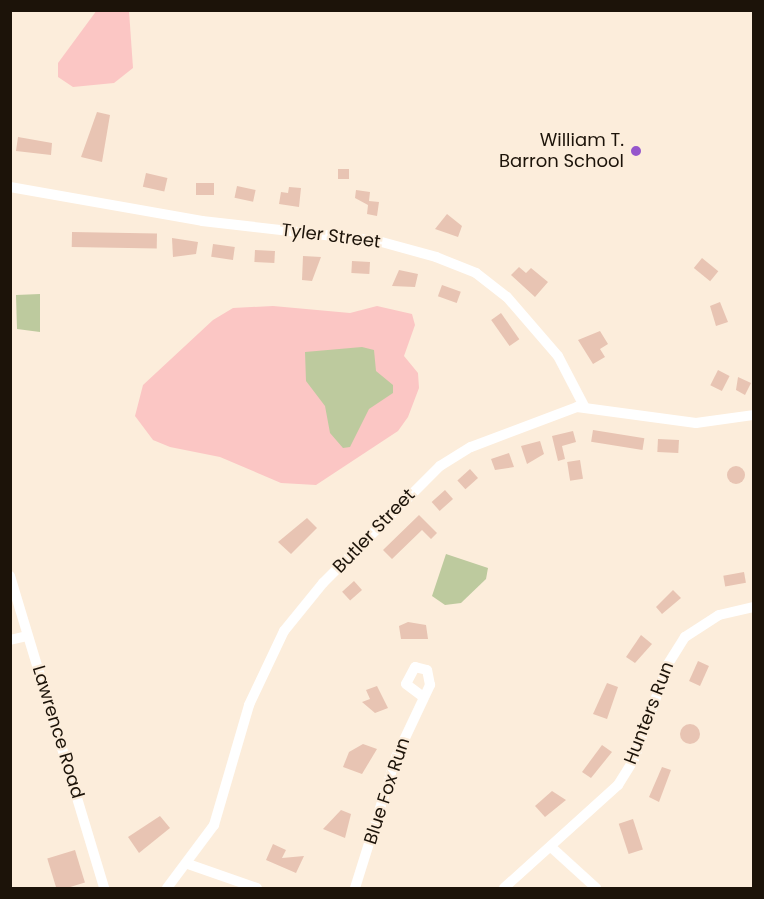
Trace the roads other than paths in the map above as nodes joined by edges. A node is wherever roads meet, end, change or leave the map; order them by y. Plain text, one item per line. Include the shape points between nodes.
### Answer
1 (10, 187) edge
2 (584, 406) junction
3 (753, 415) edge
4 (10, 576) edge
5 (753, 608) edge
6 (28, 636) junction
7 (10, 640) edge
8 (422, 696) dead end
9 (551, 847) junction
10 (188, 864) junction
11 (104, 888) edge
12 (167, 888) edge
13 (257, 888) edge
14 (355, 888) edge
15 (504, 888) edge
16 (596, 888) edge

1 - 2 street, Tyler Street via 202,221 378,241 436,257 476,273 507,297 558,356
2 - 3 street, Butler Street via 696,423
2 - 10 street, Butler Street via 510,430 447,460 309,598 265,667 222,806
4 - 6 street, Lawrence Road
5 - 9 street, Hunters Run via 709,619 685,637 668,663 624,777
6 - 7 street
6 - 11 street, Lawrence Road
8 - 14 street, Blue Fox Run
9 - 15 street, Hunters Run
9 - 16 street
10 - 12 street, Butler Street
10 - 13 street

